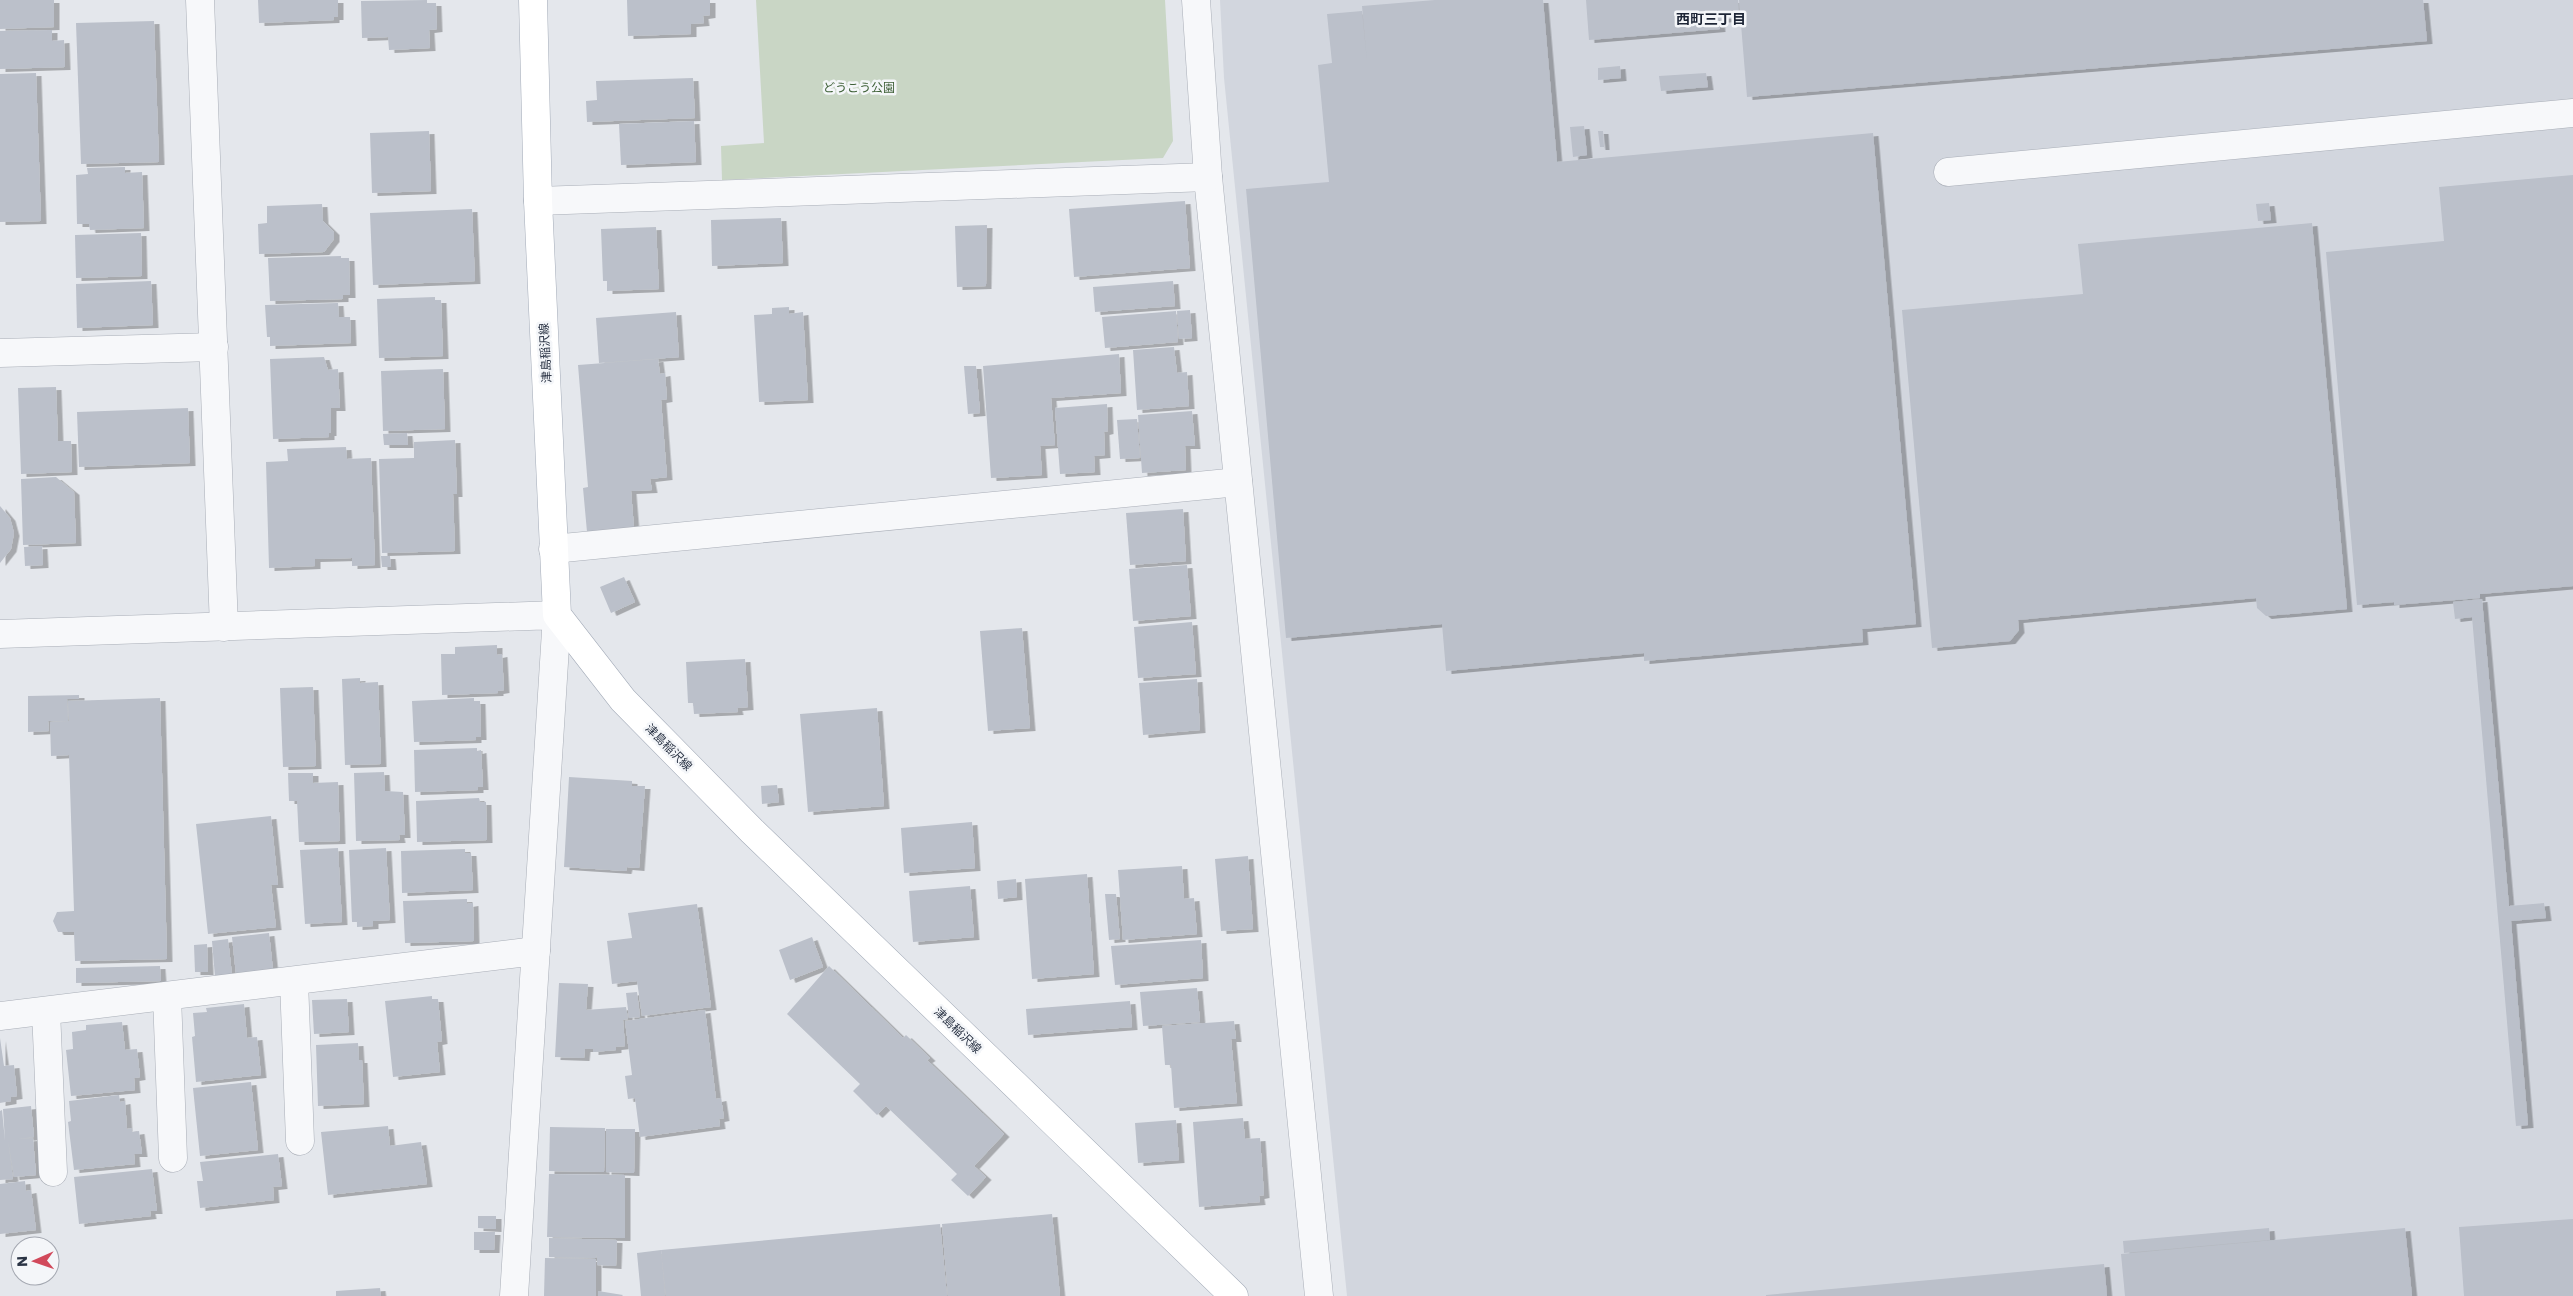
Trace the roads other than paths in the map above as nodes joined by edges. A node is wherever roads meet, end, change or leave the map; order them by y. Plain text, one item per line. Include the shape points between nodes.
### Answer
1 (200, 0) edge
2 (533, 0) edge
3 (1196, 0) edge
4 (2573, 113) edge
5 (1948, 172) dead end
6 (1208, 178) junction
7 (538, 202) junction
8 (214, 347) junction
9 (0, 354) edge
10 (1238, 482) junction
11 (553, 549) junction
12 (556, 615) junction
13 (224, 627) junction
14 (0, 634) edge
15 (536, 951) junction
16 (294, 981) junction
17 (166, 996) junction
18 (46, 1011) junction
19 (0, 1016) edge
20 (300, 1140) dead end
21 (173, 1158) dead end
22 (53, 1172) dead end
23 (514, 1296) edge
24 (1234, 1296) edge
25 (1319, 1296) edge

1 - 8 street
2 - 7 main road, 津島稲沢線
3 - 6 street
4 - 5 street
6 - 7 street
6 - 10 street
7 - 11 main road, 津島稲沢線
8 - 9 street
8 - 13 street
10 - 11 street
10 - 25 street
11 - 12 main road, 津島稲沢線
12 - 13 street
12 - 15 street
12 - 24 main road, 津島稲沢線 via 622,700 752,831
13 - 14 street
15 - 16 street
15 - 23 street
16 - 17 street
16 - 20 street
17 - 18 street
17 - 21 street
18 - 19 street
18 - 22 street

